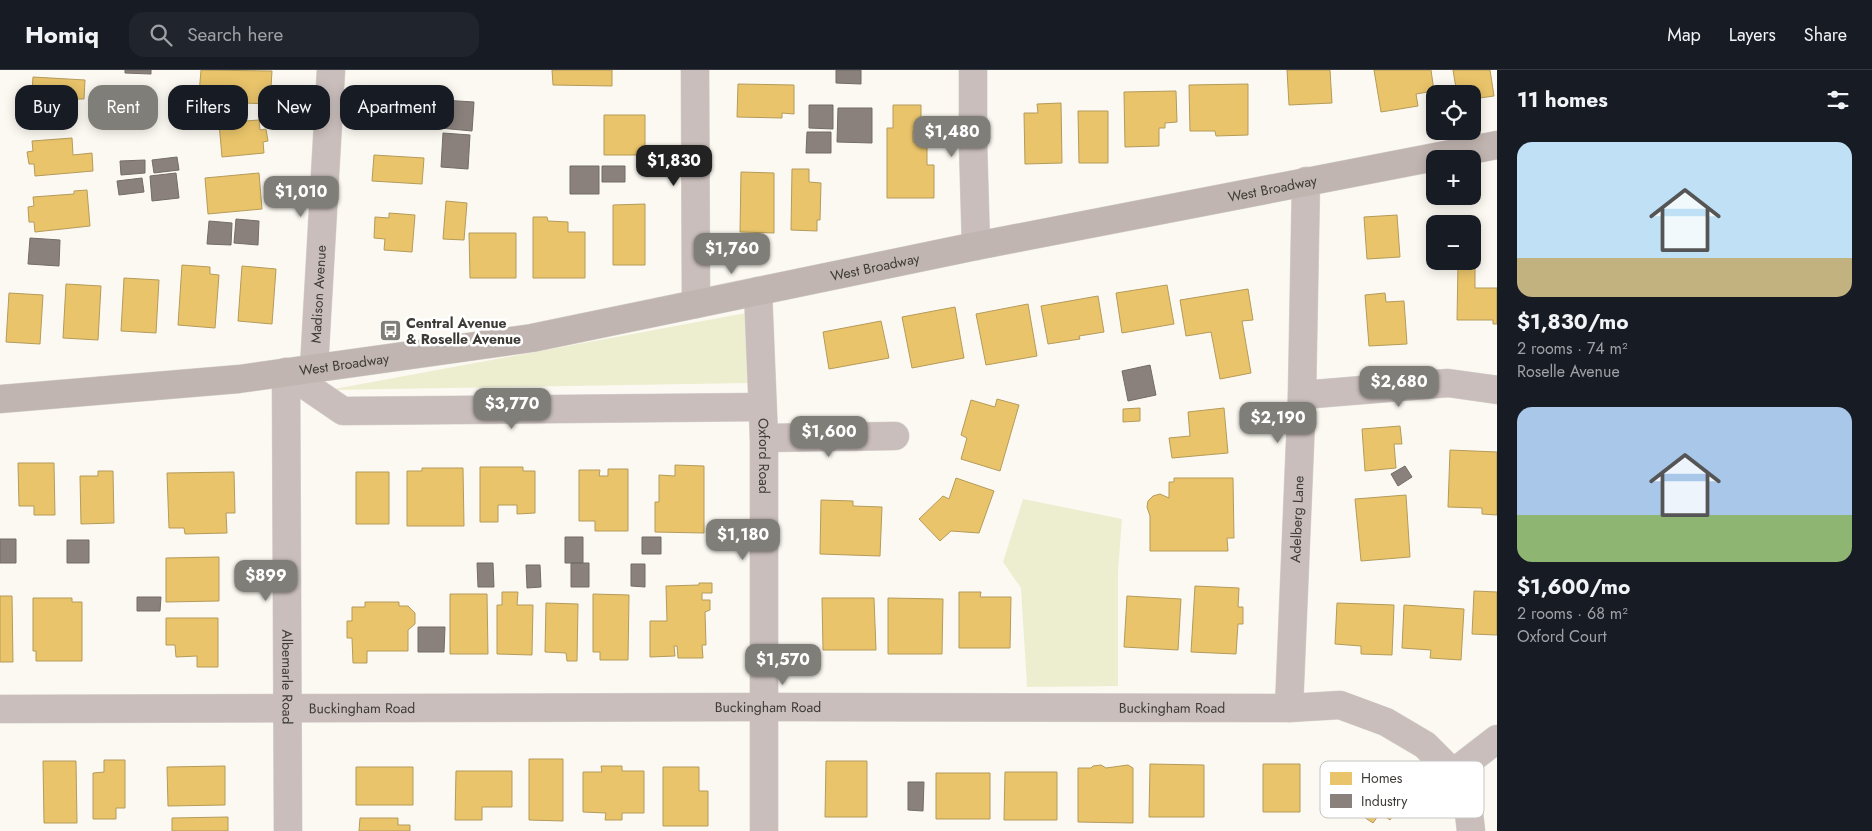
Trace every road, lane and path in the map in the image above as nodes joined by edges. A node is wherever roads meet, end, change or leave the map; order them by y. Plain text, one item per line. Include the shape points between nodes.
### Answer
1 (331, 70) edge
2 (694, 70) edge
3 (973, 70) edge
4 (1497, 145) edge
5 (1469, 150) edge
6 (1481, 157) edge
7 (1426, 158) edge
8 (1497, 162) edge
9 (1306, 181) junction
10 (976, 246) junction
11 (758, 291) junction
12 (696, 304) junction
13 (314, 368) junction
14 (286, 372) junction
15 (1497, 390) edge
16 (1302, 395) junction
17 (0, 399) edge
18 (762, 407) junction
19 (895, 436) dead end
20 (764, 438) junction
21 (764, 707) junction
22 (288, 708) junction
23 (1289, 708) junction
24 (0, 709) edge
25 (1497, 738) edge
26 (1441, 761) edge
27 (1468, 761) edge
28 (1470, 818) edge
29 (288, 831) edge
30 (764, 831) edge
31 (1471, 831) edge

1 - 13 street, Madison Avenue
2 - 12 street
3 - 10 street
4 - 5 main road, West Broadway
6 - 8 main road, West Broadway
7 - 9 main road, West Broadway
9 - 10 main road, West Broadway
9 - 16 street, Adelberg Lane
10 - 11 main road, West Broadway
11 - 12 main road, West Broadway
11 - 18 street, Oxford Road
12 - 13 main road, West Broadway via 532,338
13 - 14 main road, West Broadway
14 - 17 main road, West Broadway via 239,379
14 - 18 street, West Broadway via 343,411
14 - 22 street, Albemarle Road
15 - 16 street via 1448,384
16 - 23 street, Adelberg Lane
18 - 20 street, Oxford Road
19 - 20 street
20 - 21 street, Oxford Road
21 - 22 street, Buckingham Road
21 - 23 street, Buckingham Road
21 - 30 street, Oxford Road
22 - 24 street, Buckingham Road
22 - 29 street, Albemarle Road
23 - 26 street, Buckingham Road via 1340,705 1386,722 1425,745
25 - 27 street
28 - 31 street, Buckingham Road

